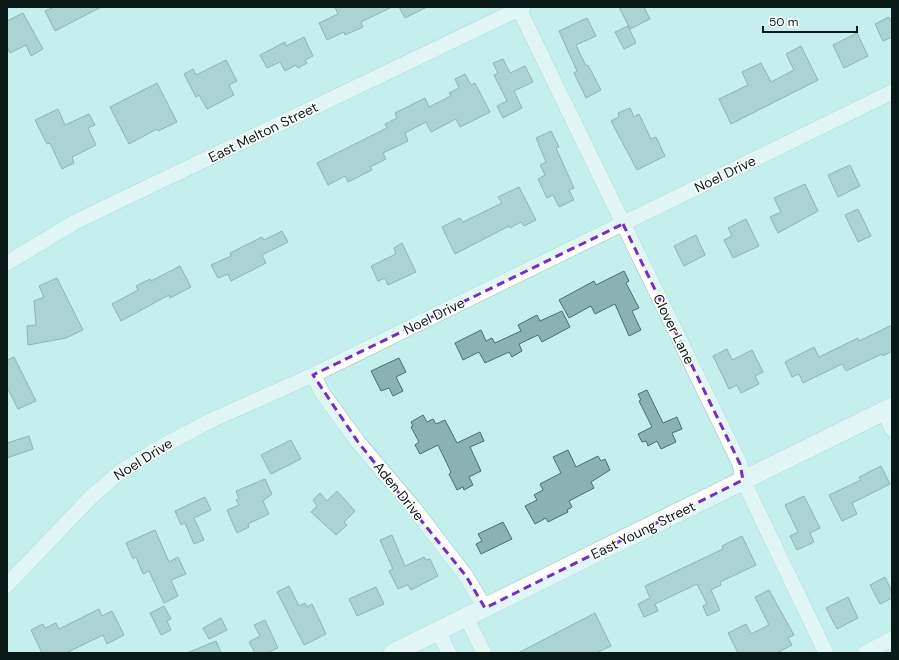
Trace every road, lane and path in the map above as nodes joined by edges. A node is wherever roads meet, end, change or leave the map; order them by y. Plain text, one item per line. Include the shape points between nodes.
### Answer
1 (520, 8) edge
2 (892, 92) edge
3 (623, 224) junction
4 (7, 263) edge
5 (313, 375) junction
6 (888, 409) edge
7 (892, 429) edge
8 (743, 480) junction
9 (7, 585) edge
10 (485, 608) junction
11 (466, 617) junction
12 (438, 631) junction
13 (892, 639) edge
14 (393, 653) edge
15 (449, 653) edge
16 (484, 653) edge
17 (826, 653) edge
18 (864, 653) edge

1 - 3 street, Clover Lane
1 - 4 street, East Melton Street via 75,222
2 - 3 street, Noel Drive
3 - 5 street, Noel Drive
3 - 8 street, Clover Lane via 740,464
5 - 9 street, Noel Drive via 212,420 142,457 120,472 91,497
5 - 10 street, Aden Drive via 323,394 358,442 413,507 466,576
6 - 7 street
6 - 8 street, East Young Street
8 - 10 street, East Young Street
8 - 17 street, Clover Lane
10 - 11 street, East Young Street
11 - 12 street, East Young Street
11 - 16 street
12 - 14 street, East Young Street
12 - 15 street
13 - 18 street

